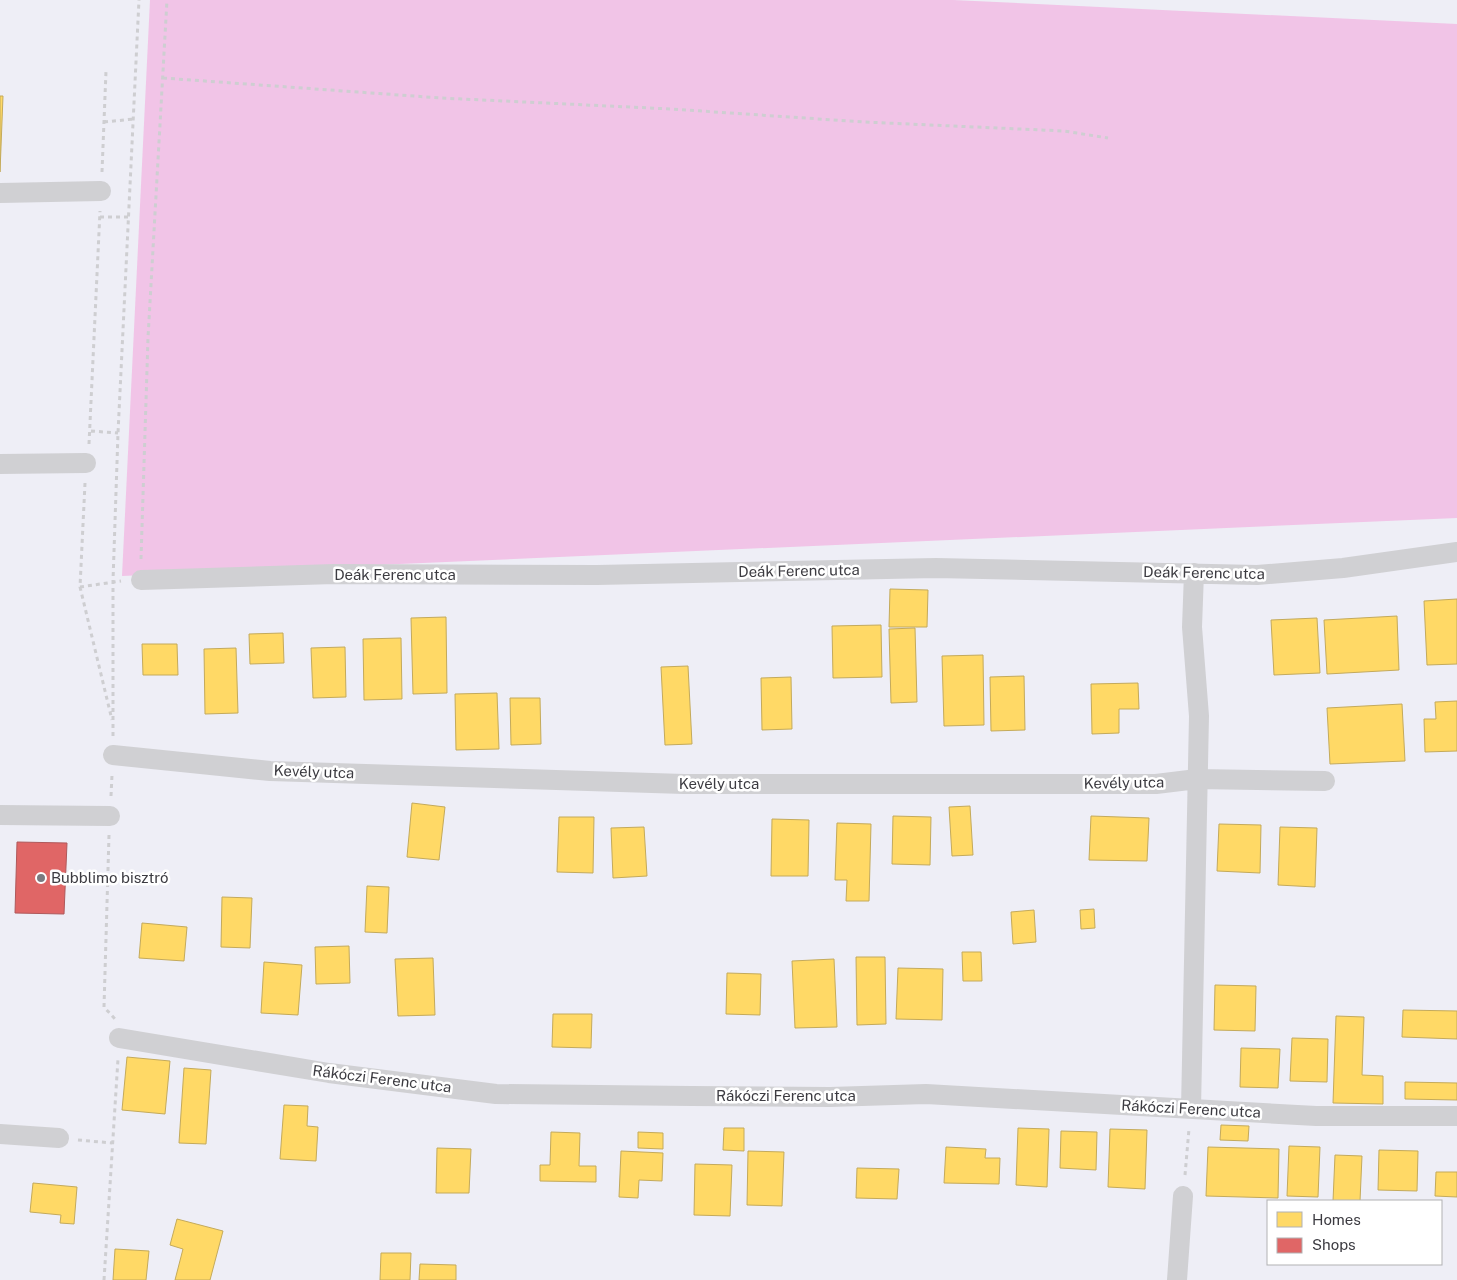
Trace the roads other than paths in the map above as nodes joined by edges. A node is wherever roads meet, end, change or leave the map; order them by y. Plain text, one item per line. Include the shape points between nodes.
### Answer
1 (101, 192) road end
2 (0, 193) edge
3 (86, 463) road end
4 (0, 464) edge
5 (1457, 552) edge
6 (1194, 573) junction
7 (141, 580) road end
8 (113, 755) dead end
9 (1197, 780) junction
10 (1325, 781) dead end
11 (0, 815) edge
12 (110, 816) road end
13 (119, 1038) road end
14 (1191, 1109) junction
15 (1457, 1116) edge
16 (0, 1134) edge
17 (59, 1138) road end
18 (1183, 1196) road end
19 (1177, 1280) edge

1 - 2 street
3 - 4 street
5 - 6 street, Deák Ferenc utca via 1343,568 1257,575
6 - 7 street, Deák Ferenc utca via 936,568 597,575 334,574
6 - 9 street via 1192,627 1199,716
8 - 9 street, Kevély utca via 270,771 684,784 1156,784
9 - 10 street, Kevély utca
9 - 14 street
11 - 12 street
13 - 14 street, Rákóczi Ferenc utca via 329,1073 496,1094 926,1094
14 - 15 street, Rákóczi Ferenc utca via 1316,1116
16 - 17 street
18 - 19 street

